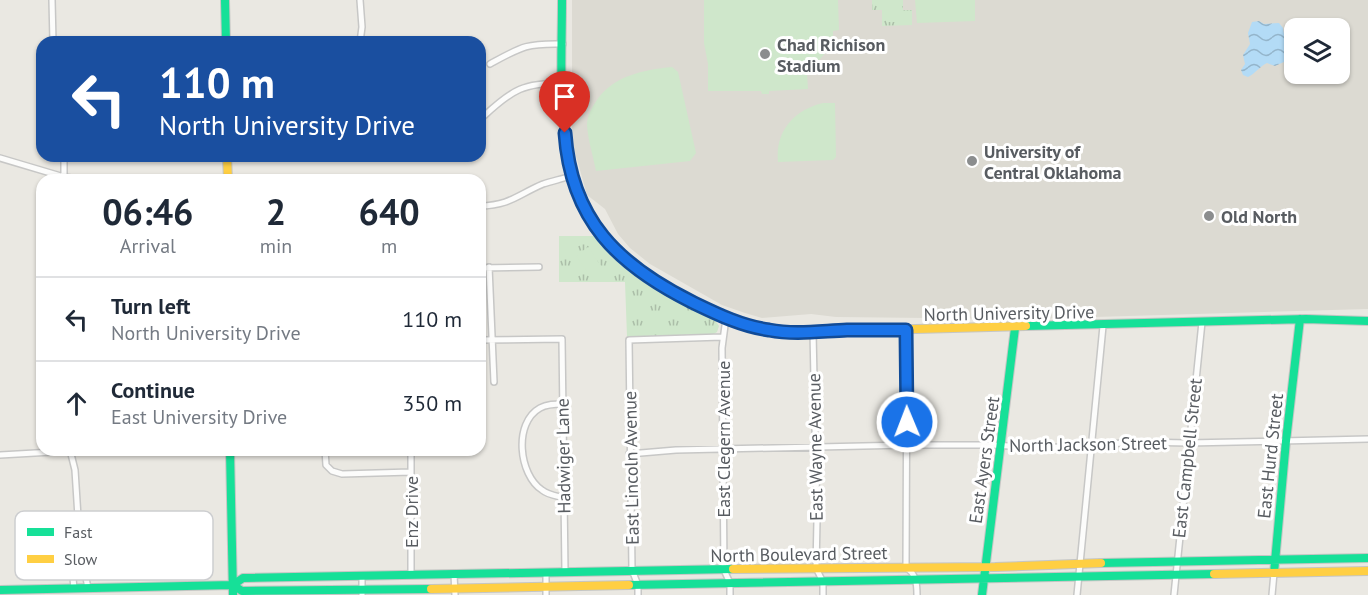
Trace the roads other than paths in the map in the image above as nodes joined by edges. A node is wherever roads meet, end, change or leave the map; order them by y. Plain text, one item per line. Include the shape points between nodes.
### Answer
1 (52, 0) edge
2 (225, 0) edge
3 (360, 0) edge
4 (562, 0) edge
5 (54, 36) edge
6 (226, 36) edge
7 (360, 36) edge
8 (562, 44) junction
9 (490, 64) dead end
10 (563, 83) junction
11 (486, 113) edge
12 (0, 158) edge
13 (51, 174) edge
14 (571, 176) junction
15 (486, 206) edge
16 (486, 267) edge
17 (489, 267) junction
18 (539, 267) dead end
19 (726, 318) junction
20 (1300, 320) junction
21 (1368, 321) edge
22 (1202, 322) junction
23 (1103, 326) junction
24 (1015, 328) junction
25 (906, 330) junction
26 (813, 332) junction
27 (723, 337) junction
28 (486, 339) edge
29 (491, 339) junction
30 (494, 382) dead end
31 (563, 404) junction
32 (1368, 439) edge
33 (1286, 441) junction
34 (1188, 443) junction
35 (1093, 444) junction
36 (908, 445) junction
37 (1000, 446) junction
38 (815, 448) junction
39 (723, 450) junction
40 (36, 452) edge
41 (629, 454) junction
42 (0, 455) edge
43 (72, 456) edge
44 (230, 456) edge
45 (325, 456) edge
46 (411, 456) edge
47 (411, 472) junction
48 (564, 498) junction
49 (78, 511) edge
50 (1368, 558) edge
51 (1275, 559) junction
52 (1177, 561) junction
53 (1079, 563) junction
54 (986, 566) junction
55 (816, 568) junction
56 (906, 568) junction
57 (632, 570) junction
58 (724, 570) junction
59 (1368, 571) edge
60 (565, 572) junction
61 (546, 573) junction
62 (1274, 573) junction
63 (454, 574) junction
64 (411, 575) junction
65 (1176, 575) junction
66 (362, 576) junction
67 (1079, 578) junction
68 (984, 579) junction
69 (74, 580) edge
70 (86, 580) edge
71 (917, 581) junction
72 (823, 582) junction
73 (730, 583) junction
74 (233, 585) junction
75 (638, 585) junction
76 (574, 586) junction
77 (88, 588) junction
78 (74, 589) junction
79 (422, 589) junction
80 (0, 590) edge
81 (454, 591) edge
82 (546, 591) edge
83 (362, 592) edge
84 (233, 595) edge
85 (638, 595) edge
86 (730, 595) edge
87 (823, 595) edge
88 (917, 595) edge
89 (982, 595) edge
90 (1077, 595) edge
91 (1174, 595) edge
92 (1272, 595) edge

1 - 5 street
2 - 6 main road
3 - 7 street
4 - 8 main road, North University Drive
8 - 9 street via 531,44
8 - 10 main road, North University Drive
10 - 11 street via 519,88
10 - 14 main road, North University Drive
12 - 13 street
14 - 15 street via 544,184 512,201
14 - 19 main road, North University Drive via 593,225 630,265 661,286
16 - 17 street
17 - 18 street
17 - 29 street
19 - 26 main road, North University Drive via 771,331
19 - 27 street, East Clegern Avenue
20 - 21 main road, North University Drive
20 - 22 main road, North University Drive
20 - 33 main road, East Hurd Street
22 - 23 main road, North University Drive
22 - 34 street, East Campbell Street
23 - 24 main road, North University Drive
23 - 35 street
24 - 25 main road, North University Drive
24 - 37 main road, East Ayers Street
25 - 26 main road, North University Drive
25 - 36 street
26 - 38 street, East Wayne Avenue
27 - 39 street, East Clegern Avenue
27 - 41 street, East Lincoln Avenue via 629,340
28 - 29 street
29 - 30 street
29 - 31 street, Hadwiger Lane via 562,339
31 - 48 street, Hadwiger Lane
31 - 48 street via 539,408 523,432 524,462 530,477 540,489
32 - 33 street, North Jackson Street
33 - 34 street, North Jackson Street
33 - 51 main road, East Hurd Street
34 - 35 street, North Jackson Street
34 - 52 street, East Campbell Street
35 - 37 street, North Jackson Street
35 - 53 street
36 - 37 street, North Jackson Street
36 - 38 street, North Jackson Street
36 - 56 street
37 - 54 main road, East Ayers Street
38 - 39 street, North Jackson Street
38 - 55 street, East Wayne Avenue
39 - 41 street, North Jackson Street
39 - 58 street, East Clegern Avenue
40 - 42 street
41 - 57 street, East Lincoln Avenue
43 - 49 street
44 - 74 main road
45 - 47 street via 326,465 342,474
46 - 47 street, Enz Drive
47 - 64 street, Enz Drive
48 - 60 street, Hadwiger Lane
50 - 51 main road, North Boulevard Street
51 - 52 main road, North Boulevard Street
51 - 62 main road, East Hurd Street
52 - 53 main road, North Boulevard Street
52 - 65 street, East Campbell Street
53 - 54 main road, North Boulevard Street
53 - 67 street
54 - 56 main road, North Boulevard Street
54 - 68 main road, East Ayers Street
55 - 56 main road, North Boulevard Street
55 - 58 main road, North Boulevard Street
55 - 72 street, East Wayne Avenue
56 - 71 street
57 - 58 main road, North Boulevard Street
57 - 60 main road, North Boulevard Street
57 - 75 street, East Lincoln Avenue
58 - 73 street, East Clegern Avenue
59 - 62 main road, North Boulevard Street
60 - 61 main road, North Boulevard Street
60 - 76 main road
61 - 63 main road, North Boulevard Street
61 - 82 street
62 - 65 main road, North Boulevard Street
62 - 92 street, East Hurd Street
63 - 64 main road, North Boulevard Street
63 - 81 street
64 - 66 main road, North Boulevard Street
64 - 79 main road
65 - 67 main road, North Boulevard Street
65 - 91 street, East Campbell Street
66 - 74 main road, North Boulevard Street via 243,578
66 - 83 street
67 - 68 main road, North Boulevard Street
67 - 90 street
68 - 71 main road, North Boulevard Street
68 - 89 main road, East Ayers Street
69 - 78 street
70 - 77 street
71 - 72 main road, North Boulevard Street
71 - 88 street
72 - 73 main road, North Boulevard Street
72 - 87 street, East Wayne Avenue
73 - 75 main road, North Boulevard Street
73 - 86 street, East Clegern Avenue
74 - 77 main road, North Boulevard Street
74 - 83 main road, North Boulevard Street via 242,591
74 - 84 main road
75 - 76 main road, North Boulevard Street
75 - 85 street, East Lincoln Avenue
76 - 82 main road, North Boulevard Street
77 - 78 main road, North Boulevard Street
78 - 80 main road, North Boulevard Street
79 - 81 main road, North Boulevard Street
79 - 83 main road, North Boulevard Street
81 - 82 main road, North Boulevard Street

